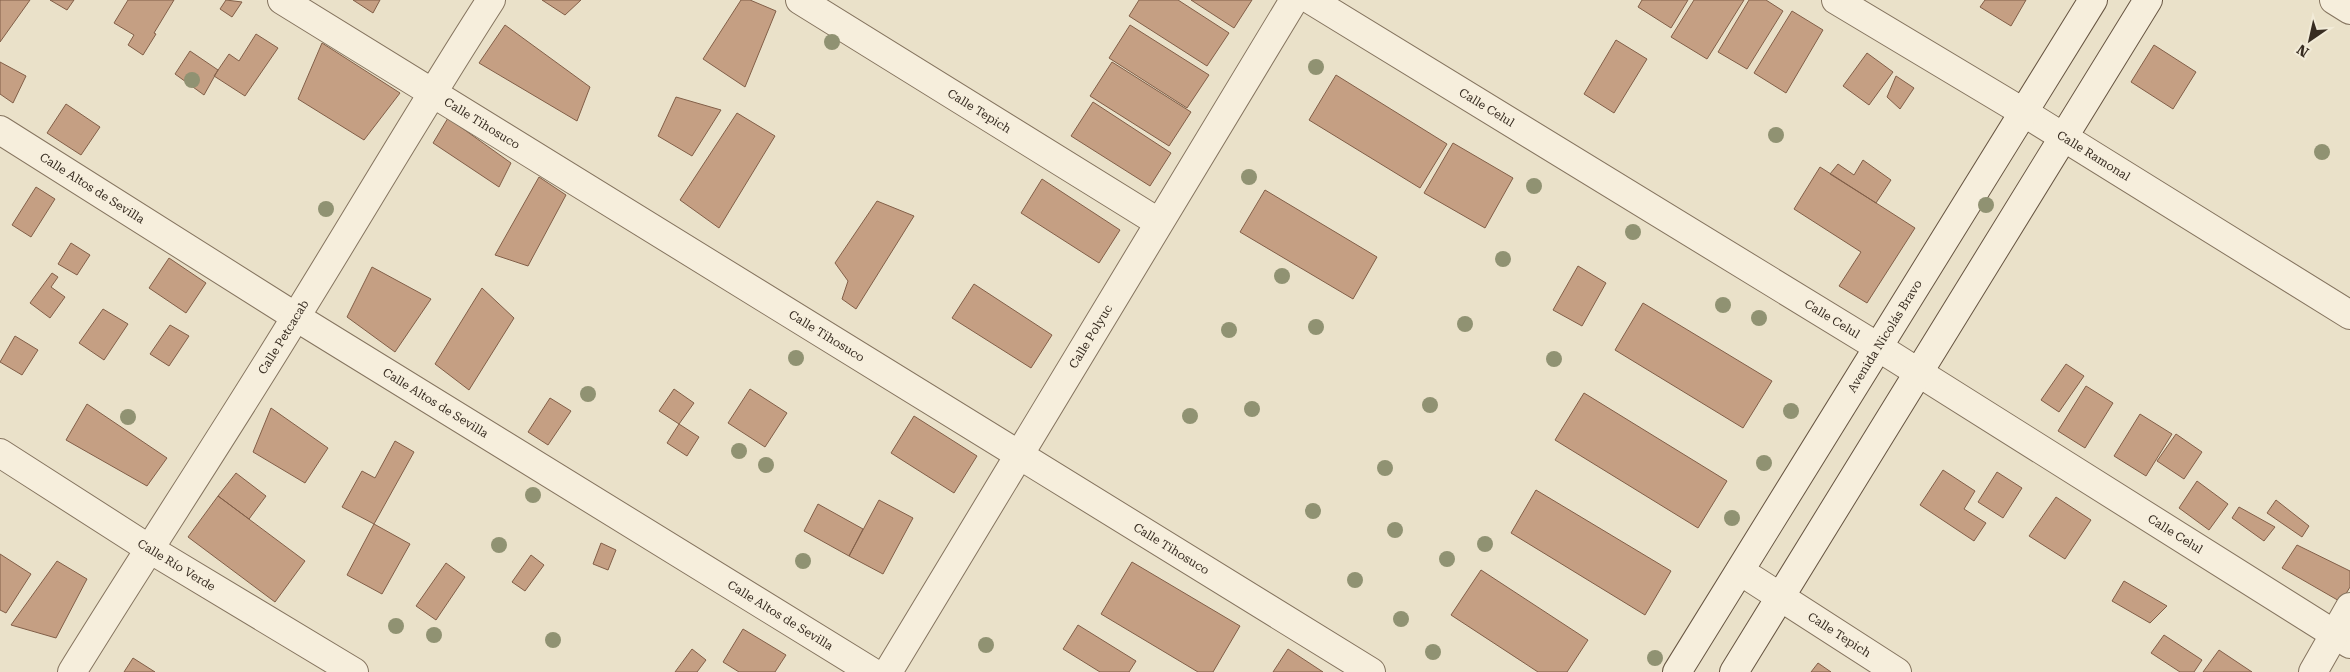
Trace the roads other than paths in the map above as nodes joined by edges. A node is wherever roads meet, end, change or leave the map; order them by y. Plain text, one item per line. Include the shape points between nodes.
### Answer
1 (282, 0) edge
2 (491, 0) edge
3 (800, 0) edge
4 (1294, 0) edge
5 (1311, 0) edge
6 (1836, 0) edge
7 (2093, 0) edge
8 (2148, 0) edge
9 (2334, 0) edge
10 (2350, 10) edge
11 (431, 93) junction
12 (2023, 112) junction
13 (0, 130) edge
14 (2064, 137) junction
15 (1158, 222) junction
16 (2350, 315) edge
17 (296, 317) junction
18 (1878, 347) junction
19 (1918, 374) junction
20 (0, 453) edge
21 (1018, 454) junction
22 (148, 548) junction
23 (1740, 571) junction
24 (1780, 598) junction
25 (2350, 607) edge
26 (2342, 639) edge
27 (72, 672) edge
28 (354, 672) edge
29 (872, 672) edge
30 (888, 672) edge
31 (1371, 672) edge
32 (1677, 672) edge
33 (1734, 672) edge
34 (1897, 672) edge
35 (2313, 672) edge

1 - 11 street, Calle Tihosuco
2 - 11 street, Calle Petcacab
3 - 15 street, Calle Tepich
4 - 15 street, Calle Polyuc
5 - 18 street, Calle Celul
6 - 12 street, Calle Ramonal
7 - 12 street, Avenida Nicolás Bravo
8 - 14 street
9 - 10 street
11 - 17 street, Calle Petcacab
11 - 21 street, Calle Tihosuco
12 - 14 street, Calle Ramonal
12 - 18 street, Avenida Nicolás Bravo
13 - 17 street, Calle Altos de Sevilla
14 - 16 street, Calle Ramonal
14 - 19 street
15 - 21 street, Calle Polyuc
17 - 22 street, Calle Petcacab
17 - 29 street, Calle Altos de Sevilla
18 - 19 street, Calle Celul
18 - 23 street, Avenida Nicolás Bravo
19 - 24 street
19 - 26 street, Calle Celul
20 - 22 street, Calle Río Verde
21 - 30 street, Calle Polyuc
21 - 31 street, Calle Tihosuco
22 - 27 street, Calle Petcacab
22 - 28 street, Calle Río Verde
23 - 24 street, Calle Tepich
23 - 32 street, Avenida Nicolás Bravo
24 - 33 street
24 - 34 street, Calle Tepich
25 - 26 street
26 - 35 street

